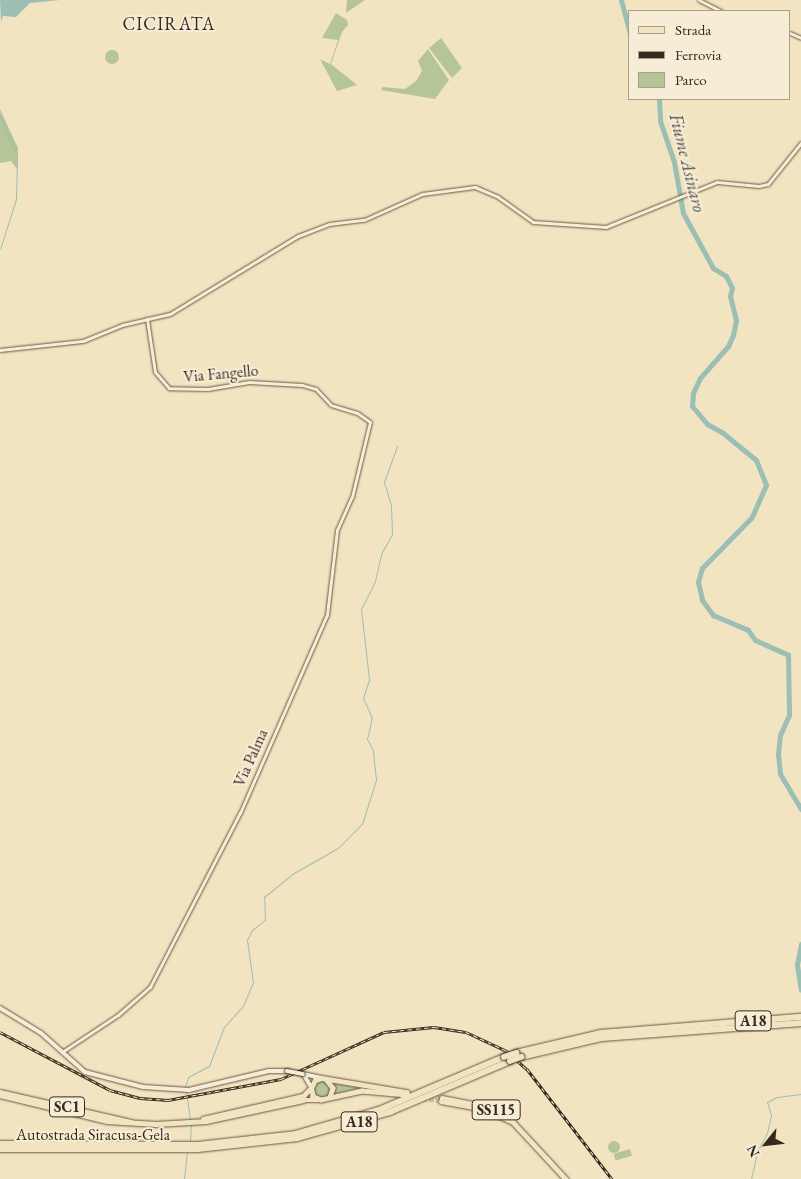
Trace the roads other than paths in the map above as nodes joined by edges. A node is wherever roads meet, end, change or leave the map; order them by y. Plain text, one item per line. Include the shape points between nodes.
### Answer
1 (699, 0) edge
2 (718, 10) edge
3 (801, 143) edge
4 (147, 319) junction
5 (0, 350) edge
6 (370, 422) joint
7 (0, 1008) edge
8 (801, 1017) edge
9 (801, 1023) edge
10 (704, 1027) junction
11 (62, 1052) junction
12 (303, 1074) junction
13 (323, 1078) junction
14 (311, 1088) junction
15 (0, 1094) edge
16 (329, 1098) junction
17 (318, 1100) junction
18 (442, 1100) tunnel mouth
19 (195, 1121) junction
20 (0, 1144) edge
21 (186, 1147) junction
22 (0, 1149) edge
23 (566, 1179) edge

1 - 2 street
3 - 4 street via 768,184 759,186 722,181 606,227 533,222 498,197 474,187 422,194 364,220 329,224 298,236 178,310
4 - 5 street via 83,340
4 - 6 street, Via Fangello via 154,372 169,388 200,390 249,382 302,385 316,389 331,405 357,413
6 - 11 street, Via Palma via 352,497 337,530 327,615 240,813 150,987 118,1015
7 - 11 main road via 41,1033
8 - 10 highway, A18
9 - 10 highway, A18
10 - 21 highway, A18, bridge via 602,1038 519,1055 413,1102 350,1125 297,1138
11 - 12 main road, bridge via 80,1069 94,1076 143,1088 180,1091 269,1071
12 - 13 main road
12 - 14 main road
13 - 14 main road via 315,1080
13 - 16 main road via 333,1086
13 - 16 main road via 407,1093 362,1090
14 - 17 main road
14 - 19 main road via 303,1096
15 - 19 main road, SC1 via 107,1121
16 - 17 main road
17 - 19 main road via 303,1100 222,1119
18 - 23 main road, SS115 via 500,1114 520,1127
20 - 21 highway, Autostrada Siracusa-Gela / A18
21 - 22 highway, Autostrada Siracusa-Gela / A18

